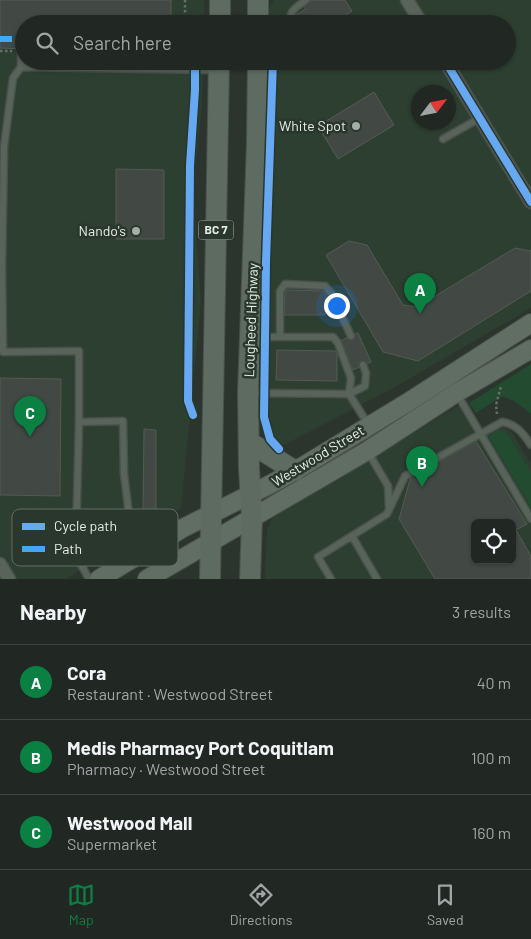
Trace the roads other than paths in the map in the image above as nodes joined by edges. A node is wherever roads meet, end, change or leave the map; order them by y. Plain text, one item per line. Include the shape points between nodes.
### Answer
1 (220, 0) edge
2 (258, 0) edge
3 (306, 0) edge
4 (407, 0) edge
5 (220, 15) edge
6 (258, 15) edge
7 (291, 15) edge
8 (416, 15) edge
9 (19, 70) edge
10 (219, 70) edge
11 (258, 70) edge
12 (451, 70) edge
13 (480, 118) junction
14 (443, 139) dead end
15 (531, 202) edge
16 (531, 323) edge
17 (351, 336) dead end
18 (250, 337) junction
19 (280, 337) junction
20 (531, 349) edge
21 (363, 365) dead end
22 (248, 393) junction
23 (456, 393) junction
24 (349, 394) junction
25 (79, 422) junction
26 (369, 426) junction
27 (480, 433) junction
28 (249, 442) junction
29 (531, 445) edge
30 (368, 451) junction
31 (295, 470) junction
32 (251, 494) junction
33 (76, 509) edge
34 (128, 509) edge
35 (388, 511) junction
36 (210, 514) junction
37 (252, 518) junction
38 (531, 519) edge
39 (178, 531) edge
40 (352, 536) junction
41 (210, 542) junction
42 (178, 561) edge
43 (0, 564) edge
44 (82, 566) edge
45 (120, 566) edge
46 (169, 566) edge
47 (9, 579) edge
48 (89, 579) edge
49 (99, 579) edge
50 (147, 579) edge
51 (210, 579) edge
52 (250, 579) edge
53 (331, 579) edge
54 (377, 579) edge

1 - 5 main road
2 - 6 main road
3 - 7 lane via 295,7
4 - 8 street
9 - 25 lane via 13,78 4,147 3,352 79,351
10 - 36 main road, BC 7
11 - 18 main road, Lougheed Highway / BC 7
12 - 13 street
13 - 14 lane
13 - 15 street
16 - 26 main road, Westwood Street
17 - 19 lane via 325,286 285,284 280,291
18 - 19 lane
18 - 22 main road, Lougheed Highway / BC 7
19 - 24 lane via 333,337 352,378
20 - 23 main road, Westwood Street
21 - 24 lane via 365,386
22 - 24 lane
22 - 28 main road, Lougheed Highway / BC 7
23 - 27 lane
23 - 30 main road, Westwood Street
24 - 26 lane
25 - 33 lane
25 - 34 lane via 122,421
26 - 31 main road, Westwood Street
27 - 29 lane via 502,422 511,424
27 - 35 lane via 405,476
27 - 38 lane
28 - 31 main road
28 - 32 main road, Lougheed Highway / BC 7
30 - 35 lane via 388,486
30 - 37 main road, Westwood Street
31 - 32 main road, Westwood Street
32 - 36 main road, Westwood Street
32 - 37 main road, Lougheed Highway / BC 7
35 - 40 lane
36 - 39 main road, Westwood Street
36 - 41 main road, BC 7
37 - 41 main road, Westwood Street
37 - 52 main road, Lougheed Highway / BC 7
40 - 53 lane via 318,557
40 - 54 lane
41 - 42 main road, Westwood Street
41 - 51 main road, BC 7
43 - 47 street
44 - 48 lane
45 - 49 main road, Westwood Street
46 - 50 main road, Westwood Street

